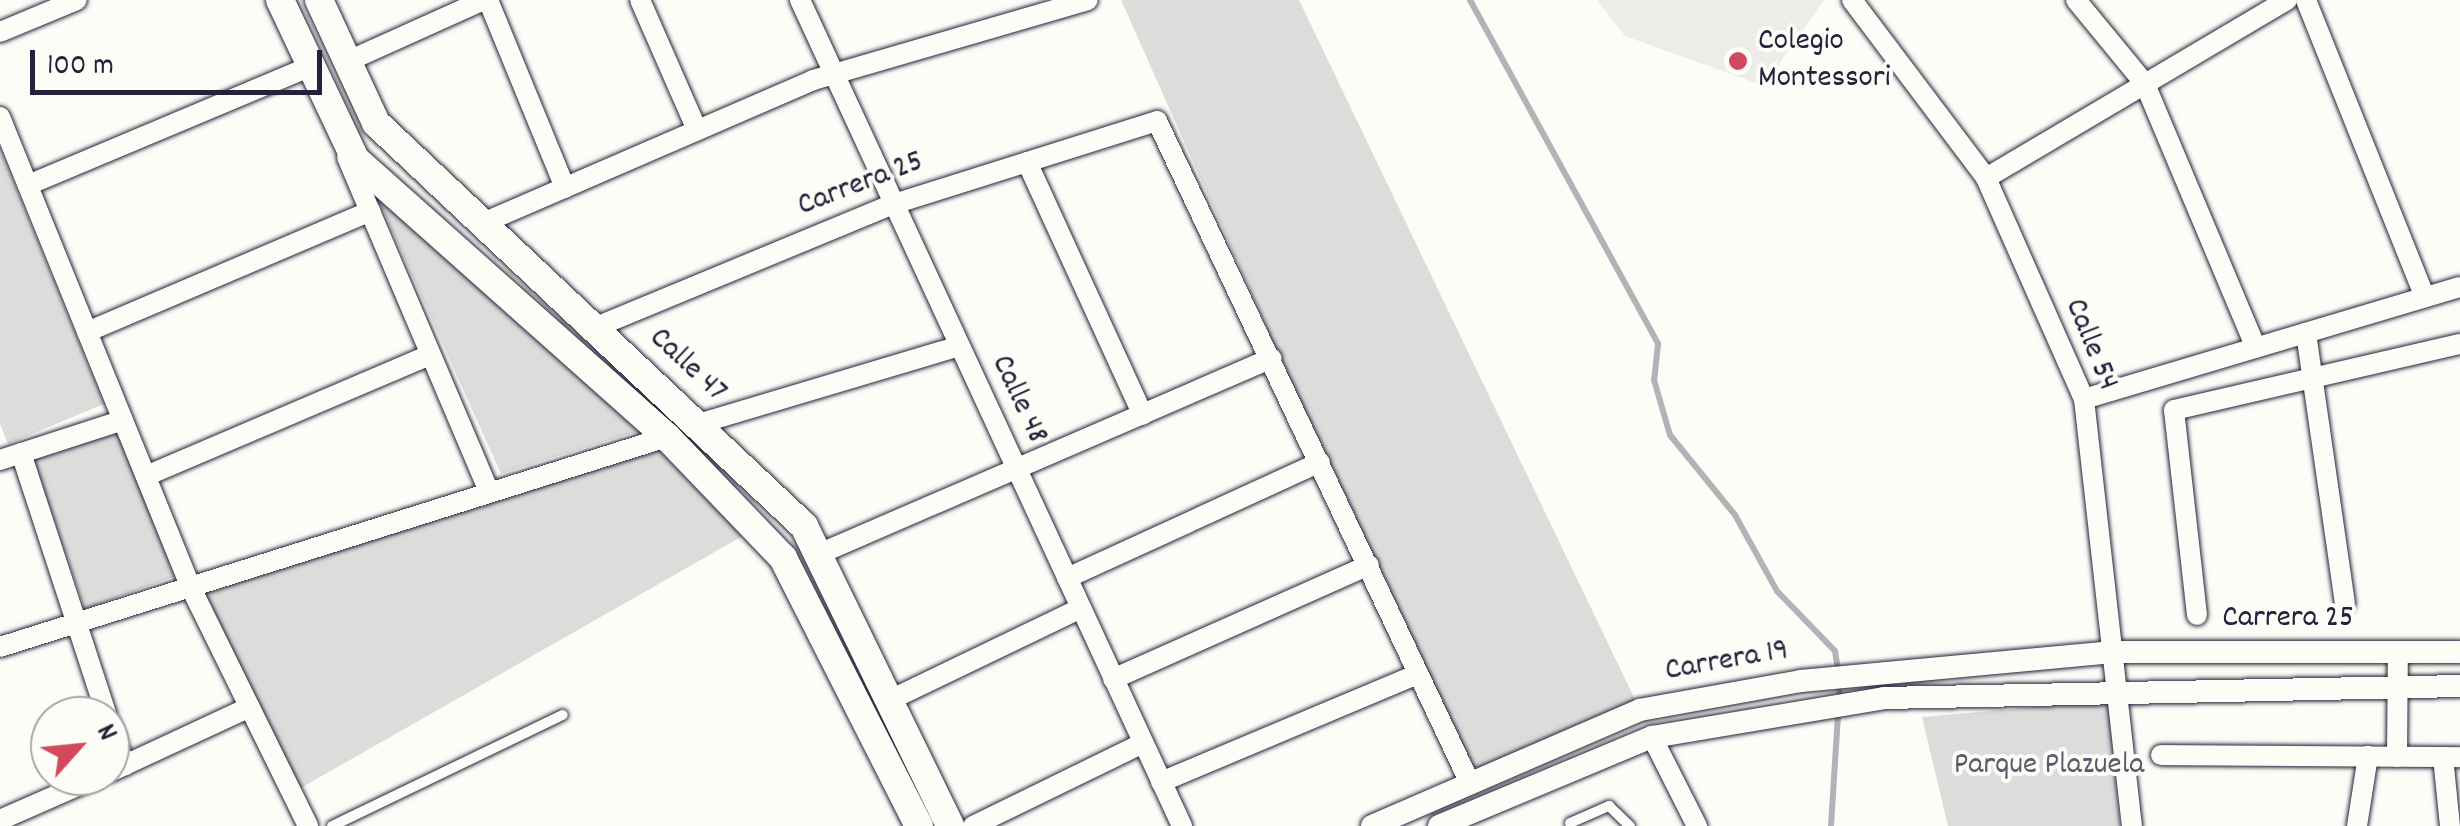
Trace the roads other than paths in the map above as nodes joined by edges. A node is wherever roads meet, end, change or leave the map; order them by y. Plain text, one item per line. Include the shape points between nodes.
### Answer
1 (77, 0) edge
2 (280, 0) edge
3 (319, 0) edge
4 (486, 0) edge
5 (640, 0) edge
6 (800, 0) edge
7 (1088, 0) edge
8 (1852, 0) edge
9 (2076, 0) edge
10 (2286, 0) edge
11 (2306, 0) edge
12 (0, 32) edge
13 (346, 62) junction
14 (309, 67) junction
15 (834, 74) junction
16 (2144, 84) junction
17 (0, 117) edge
18 (334, 128) junction
19 (696, 130) junction
20 (1027, 162) junction
21 (1986, 178) junction
22 (28, 186) junction
23 (564, 188) junction
24 (894, 204) junction
25 (370, 211) junction
26 (483, 223) junction
27 (2460, 287) edge
28 (2426, 297) junction
29 (594, 328) junction
30 (87, 332) junction
31 (2306, 333) junction
32 (2460, 344) edge
33 (960, 346) junction
34 (2256, 348) junction
35 (429, 356) junction
36 (1271, 358) junction
37 (2317, 376) junction
38 (2084, 400) junction
39 (1143, 415) junction
40 (123, 420) junction
41 (698, 424) junction
42 (666, 437) junction
43 (21, 453) junction
44 (0, 460) edge
45 (1320, 462) junction
46 (1018, 471) junction
47 (146, 476) junction
48 (489, 491) junction
49 (820, 554) junction
50 (1369, 565) junction
51 (1067, 578) junction
52 (191, 588) junction
53 (2346, 602) dead end
54 (1081, 608) junction
55 (2197, 615) dead end
56 (74, 624) junction
57 (0, 647) edge
58 (2116, 652) junction
59 (2398, 652) junction
60 (2460, 652) edge
61 (1418, 674) junction
62 (1114, 679) junction
63 (2398, 686) junction
64 (2460, 686) edge
65 (2120, 688) junction
66 (100, 696) edge
67 (250, 708) junction
68 (895, 711) junction
69 (563, 715) dead end
70 (874, 736) junction
71 (1652, 737) junction
72 (1143, 743) junction
73 (2161, 756) dead end
74 (2368, 756) junction
75 (2397, 757) junction
76 (2452, 757) edge
77 (130, 763) edge
78 (1468, 779) junction
79 (1161, 782) junction
80 (55, 796) edge
81 (0, 820) edge
82 (1570, 825) edge
83 (308, 826) edge
84 (332, 826) edge
85 (919, 826) edge
86 (950, 826) edge
87 (974, 826) edge
88 (1182, 826) edge
89 (1372, 826) edge
90 (1438, 826) edge
91 (1630, 826) edge
92 (1697, 826) edge
93 (2132, 826) edge
94 (2357, 826) edge
95 (2450, 826) edge

1 - 12 street
2 - 14 main road, Calle 47
3 - 13 main road, Calle 47
4 - 13 street
4 - 23 street
5 - 19 street
6 - 15 street, Calle 48
7 - 15 street
8 - 21 street, Calle 54
9 - 16 street
10 - 16 street
11 - 28 street
13 - 26 main road, Calle 47 via 376,123
14 - 18 main road, Calle 47
14 - 22 street
15 - 19 street
15 - 24 street, Calle 48
16 - 21 street
16 - 34 street
17 - 22 street
18 - 25 street, Calle 47
18 - 42 main road, Calle 47 via 385,191
19 - 23 street
20 - 24 street, Carrera 25
20 - 36 street, Carrera 25 via 1158,121
20 - 39 street
21 - 38 street, Calle 54
22 - 30 street
23 - 26 street
24 - 29 street, Carrera 25
24 - 33 street, Calle 48
25 - 30 street
25 - 35 street, Calle 47
26 - 29 main road, Calle 47
27 - 28 street
28 - 31 street
29 - 41 main road, Calle 47
30 - 40 street
31 - 34 street
31 - 37 street
32 - 37 street
33 - 41 street
33 - 46 street, Calle 48
34 - 38 street
35 - 47 street
35 - 48 street, Calle 47
36 - 39 street
36 - 45 street
37 - 53 street
37 - 55 street via 2173,413
38 - 58 street, Calle 54
39 - 46 street
40 - 43 street
40 - 47 street
41 - 49 main road, Calle 47 via 783,503
42 - 48 street
42 - 70 main road, Calle 47 via 783,558
43 - 44 street
43 - 56 street
45 - 50 street
45 - 51 street
46 - 49 street
46 - 51 street, Calle 48
47 - 52 street
48 - 52 street
49 - 68 main road, Calle 47
50 - 61 street
50 - 62 street
51 - 54 street, Calle 48
52 - 56 street
52 - 67 street
54 - 62 street, Calle 48
54 - 68 street
56 - 57 street
56 - 66 street
58 - 59 street, Carrera 25
58 - 65 street, Calle 54
58 - 78 street, Carrera 19 via 1883,669 1640,710
59 - 60 street, Carrera 25
59 - 63 street
61 - 78 street
61 - 79 street
62 - 72 street, Calle 48
63 - 64 street, Carrera 25
63 - 65 street, Carrera 25
63 - 75 street
65 - 71 street, Carrera 19 via 1884,698
65 - 93 street, Calle 54
67 - 77 street
67 - 83 street
68 - 70 main road
68 - 86 main road, Calle 47
69 - 84 lane
70 - 85 main road, Calle 47
71 - 90 street, Carrera 19
71 - 92 street
72 - 79 street, Calle 48
72 - 87 street
73 - 74 street
74 - 75 street
74 - 94 street
75 - 76 street
76 - 95 street
78 - 89 street, Carrera 19
79 - 88 street, Calle 48
80 - 81 street
82 - 91 lane via 1610,806

